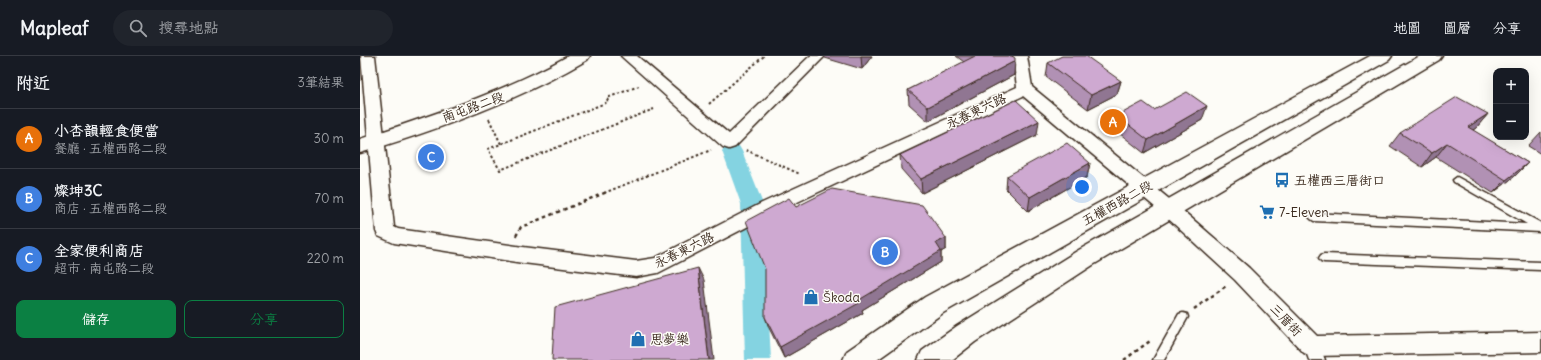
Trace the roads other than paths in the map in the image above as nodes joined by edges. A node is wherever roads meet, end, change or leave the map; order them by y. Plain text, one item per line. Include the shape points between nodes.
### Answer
1 (368, 56) edge
2 (581, 56) edge
3 (628, 56) edge
4 (818, 56) edge
5 (1020, 56) edge
6 (1383, 56) edge
7 (1433, 56) edge
8 (1025, 88) junction
9 (368, 143) edge
10 (1457, 180) dead end
11 (1144, 188) junction
12 (1168, 208) junction
13 (1314, 217) dead end
14 (1541, 228) edge
15 (1324, 258) dead end
16 (1541, 266) edge
17 (1183, 317) dead end
18 (1541, 342) edge
19 (1315, 353) edge
20 (856, 360) edge
21 (931, 360) edge
22 (1158, 360) edge

1 - 9 street, 永春東六路
2 - 9 main road, 南屯路二段 via 541,79 482,105
3 - 4 street via 730,143
5 - 8 street
6 - 11 main road, 五權西路二段
7 - 12 main road
8 - 9 street, 永春東六路 via 768,208 658,265 636,269 394,236 385,230
8 - 11 street, 三厝街
10 - 14 lane
11 - 12 street, 三厝街
11 - 20 main road, 五權西路二段 via 934,305
12 - 19 street, 三厝街 via 1242,274
12 - 21 main road via 1078,262 966,334
13 - 14 lane
15 - 16 lane
17 - 22 lane
18 - 19 street, 三厝街

